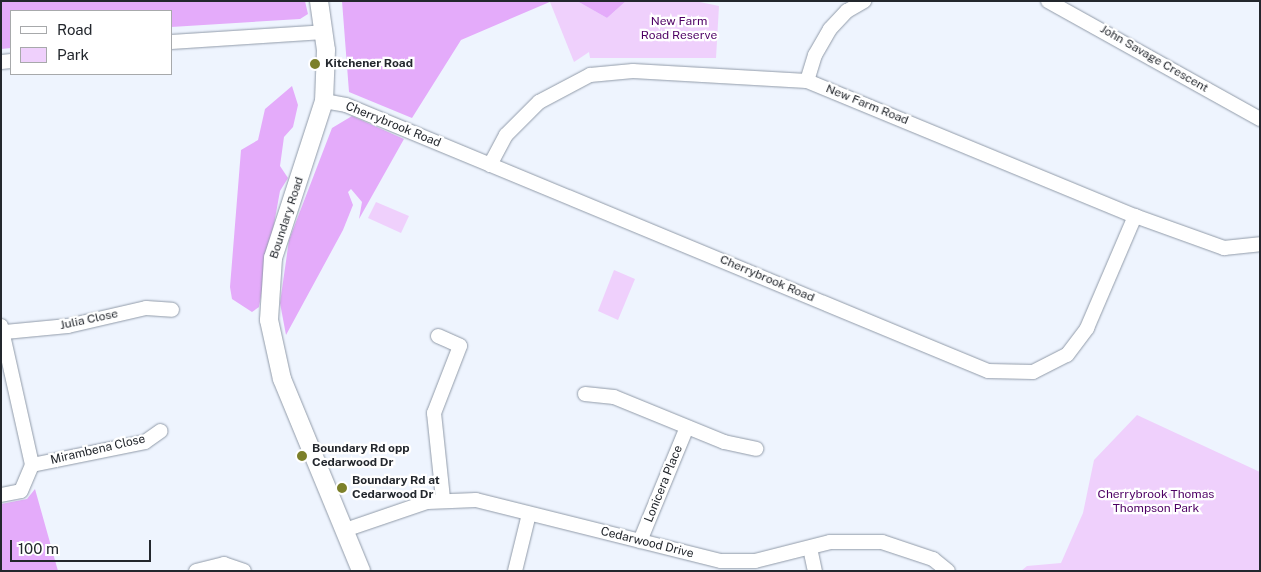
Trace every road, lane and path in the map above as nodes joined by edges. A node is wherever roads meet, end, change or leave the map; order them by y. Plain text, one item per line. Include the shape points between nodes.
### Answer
1 (319, 1) edge
2 (864, 1) edge
3 (1048, 1) edge
4 (324, 32) junction
5 (172, 42) edge
6 (807, 81) junction
7 (324, 101) junction
8 (1260, 119) edge
9 (490, 165) junction
10 (1135, 216) junction
11 (1260, 244) edge
12 (172, 310) dead end
13 (3, 329) edge
14 (438, 336) dead end
15 (585, 394) dead end
16 (687, 427) junction
17 (161, 431) dead end
18 (756, 449) dead end
19 (32, 465) junction
20 (1, 495) edge
21 (443, 499) junction
22 (529, 514) junction
23 (345, 530) junction
24 (640, 541) junction
25 (810, 548) junction
26 (196, 571) edge
27 (244, 571) edge
28 (361, 571) edge
29 (515, 571) edge
30 (815, 571) edge
31 (948, 571) edge

1 - 4 main road, Boundary Road
2 - 6 street via 847,10 830,29 815,56
3 - 8 street, John Savage Crescent
4 - 5 street
4 - 7 main road, Boundary Road
6 - 9 street, New Farm Road via 633,70 590,75 539,102 506,135
6 - 10 street, New Farm Road
7 - 9 street, Cherrybrook Road via 346,105
7 - 23 main road, Boundary Road via 273,258 269,320 282,379
9 - 10 street, Cherrybrook Road via 988,371 1018,374 1049,366 1079,342
10 - 11 street, New Farm Road via 1224,248
12 - 13 street, Julia Close via 146,308 68,326
13 - 19 street via 25,449
14 - 21 street via 460,346 434,413
15 - 16 street via 614,397
16 - 18 street
16 - 24 street, Lonicera Place
17 - 19 street, Mirambena Close via 145,442
19 - 20 street via 21,490
21 - 22 street, Cedarwood Drive via 476,500
21 - 23 street, Cedarwood Drive
22 - 24 street, Cedarwood Drive
22 - 29 street
23 - 28 main road, Boundary Road
24 - 25 street, Cedarwood Drive via 721,561 755,561
25 - 30 street
25 - 31 street, Cedarwood Drive via 830,542 882,542 933,559
26 - 27 street via 224,564

